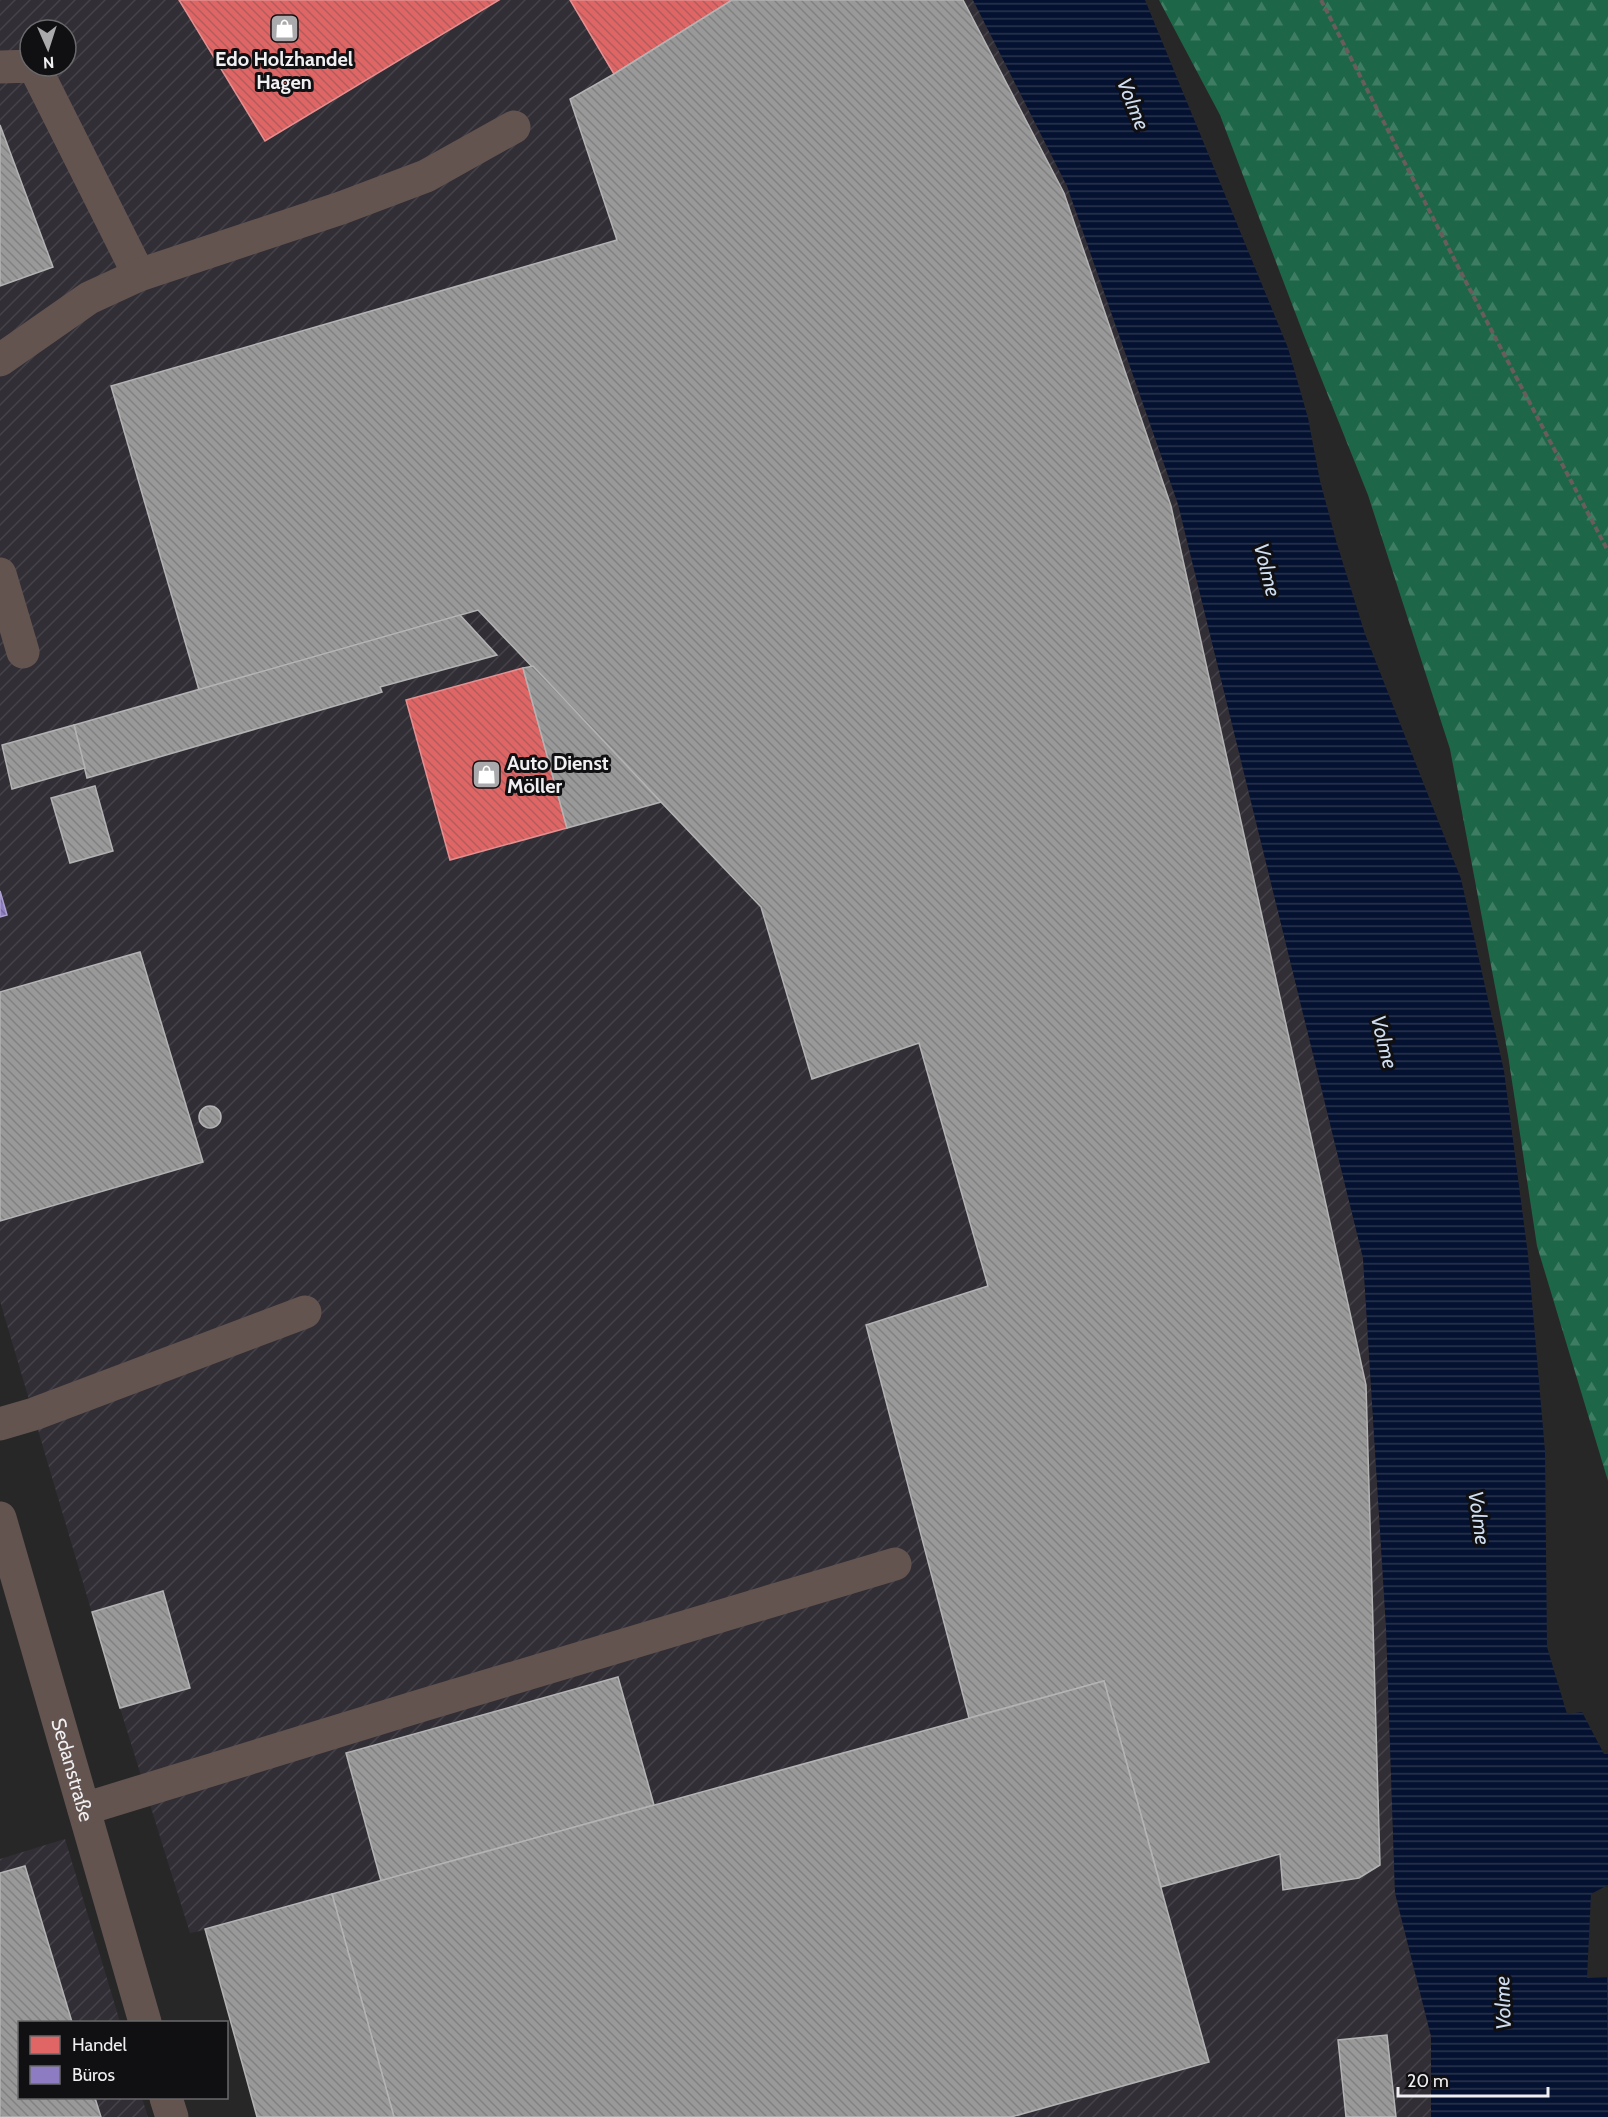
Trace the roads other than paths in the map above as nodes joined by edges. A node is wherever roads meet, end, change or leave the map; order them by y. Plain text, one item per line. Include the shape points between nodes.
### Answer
1 (0, 67) edge
2 (514, 126) dead end
3 (139, 275) junction
4 (0, 360) edge
5 (0, 574) edge
6 (23, 652) dead end
7 (305, 1312) dead end
8 (0, 1424) edge
9 (1, 1528) edge
10 (895, 1564) dead end
11 (84, 1809) junction
12 (145, 2021) edge
13 (167, 2099) edge
14 (172, 2117) edge

1 - 3 street via 34,66
2 - 3 street via 426,176
3 - 4 street via 89,298
5 - 6 street
7 - 8 street
9 - 11 street, Sedanstraße
10 - 11 street
11 - 12 street, Sedanstraße
13 - 14 street

